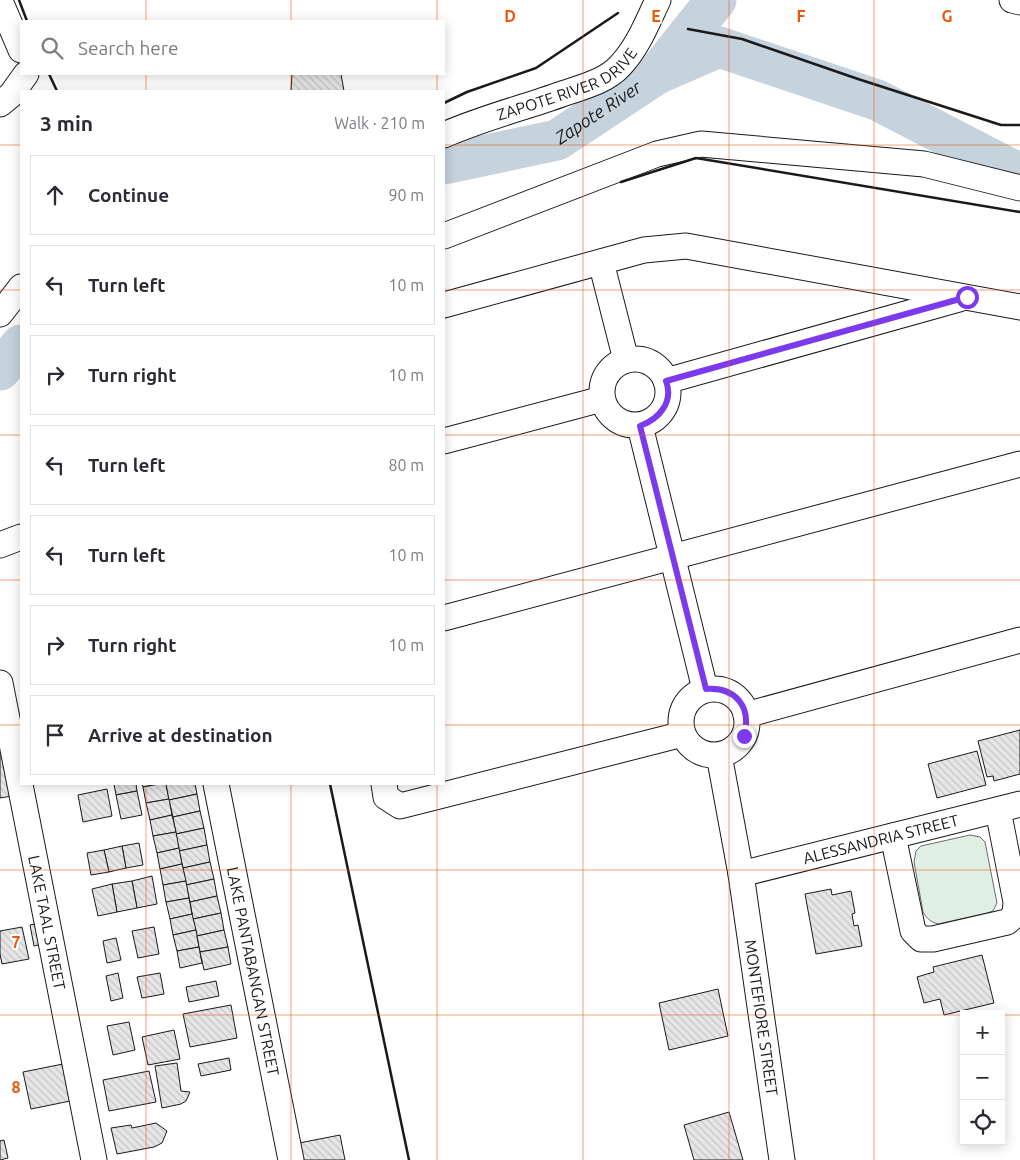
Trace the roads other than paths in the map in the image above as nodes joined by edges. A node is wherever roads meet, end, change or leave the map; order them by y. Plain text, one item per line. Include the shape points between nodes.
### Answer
1 (658, 0) edge
2 (1012, 0) edge
3 (0, 1) edge
4 (1020, 2) edge
5 (20, 48) edge
6 (25, 75) edge
7 (0, 104) edge
8 (445, 135) edge
9 (1020, 188) edge
10 (445, 236) edge
11 (601, 262) junction
12 (20, 289) edge
13 (915, 299) junction
14 (445, 305) edge
15 (1020, 307) edge
16 (0, 314) edge
17 (626, 360) junction
18 (666, 381) junction
19 (602, 399) junction
20 (640, 426) junction
21 (445, 441) edge
22 (1020, 464) edge
23 (20, 537) edge
24 (0, 545) edge
25 (673, 557) junction
26 (445, 618) edge
27 (1020, 640) edge
28 (0, 683) edge
29 (706, 689) junction
30 (746, 715) junction
31 (683, 734) junction
32 (719, 755) junction
33 (20, 784) edge
34 (20, 785) edge
35 (216, 785) edge
36 (384, 785) edge
37 (1009, 807) edge
38 (893, 836) junction
39 (741, 874) junction
40 (94, 1160) edge
41 (291, 1160) edge
42 (782, 1160) edge

1 - 8 street, ZAPOTE RIVER DRIVE via 637,45 620,67 600,81 471,122
2 - 4 street
3 - 5 street
6 - 7 street
9 - 10 street via 924,164 702,144 657,154
11 - 13 street via 644,250 686,246
11 - 14 street
11 - 17 street
12 - 16 street
13 - 15 street via 967,297
13 - 18 street
17 - 18 street via 648,362 657,367
17 - 19 street via 608,372 603,382
18 - 20 street via 668,396 665,407 659,416
19 - 20 street via 609,414 618,422
19 - 21 street
20 - 25 street
22 - 25 street
23 - 24 street
25 - 26 street
25 - 29 street
27 - 30 street
28 - 33 street, LAKE TAAL STREET
29 - 30 street via 716,688 731,694 742,705
29 - 31 street via 687,702 680,723
30 - 32 street via 747,726 738,745
31 - 32 street via 697,751
31 - 36 street via 400,806 386,797
32 - 39 street, MONTEFIORE STREET
34 - 40 street, LAKE TAAL STREET
35 - 41 street, LAKE PANTABANGAN STREET
37 - 38 street, ALESSANDRIA STREET
37 - 38 street via 1016,902 1015,915 1007,922 921,939 913,931
38 - 39 street, ALESSANDRIA STREET
39 - 42 street, MONTEFIORE STREET

